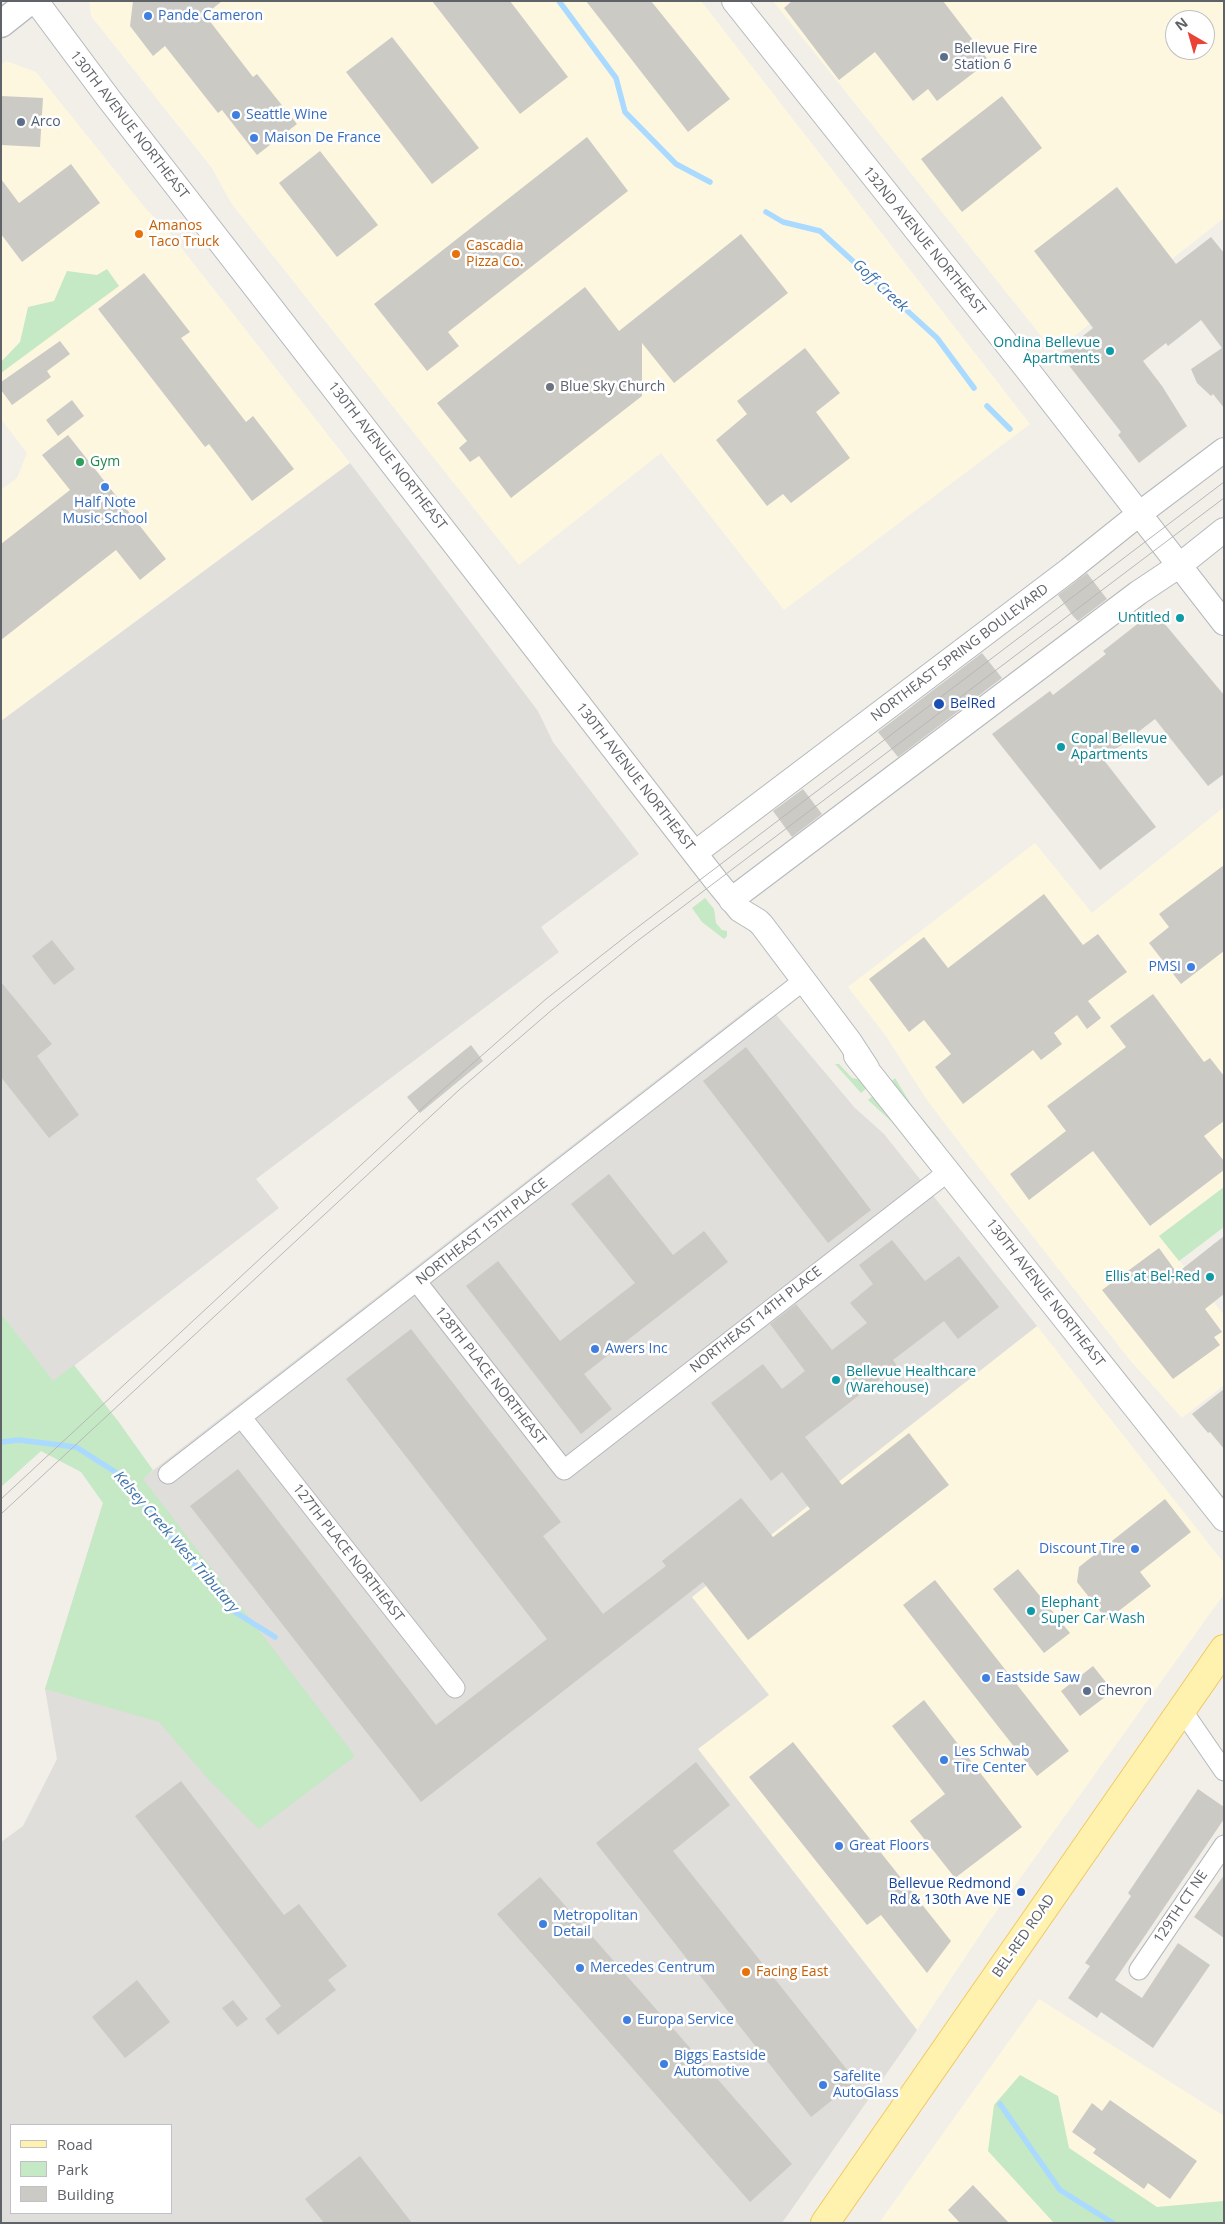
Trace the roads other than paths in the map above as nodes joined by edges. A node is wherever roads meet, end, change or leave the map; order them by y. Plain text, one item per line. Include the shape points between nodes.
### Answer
1 (30, 1) edge
2 (36, 1) edge
3 (734, 1) edge
4 (1, 24) edge
5 (1224, 450) edge
6 (1139, 514) junction
7 (1224, 530) edge
8 (1180, 565) junction
9 (1224, 623) edge
10 (695, 853) junction
11 (736, 905) junction
12 (794, 988) junction
13 (867, 1068) junction
14 (948, 1171) junction
15 (416, 1282) junction
16 (242, 1418) junction
17 (564, 1470) joint
18 (168, 1474) dead end
19 (1224, 1518) edge
20 (1224, 1649) edge
21 (455, 1688) dead end
22 (1182, 1710) junction
23 (1224, 1771) edge
24 (1224, 1845) edge
25 (1139, 1970) dead end
26 (824, 2223) edge

1 - 4 main road
2 - 10 street, 130TH AVENUE NORTHEAST
3 - 6 street, 132ND AVENUE NORTHEAST
5 - 6 street, NORTHEAST SPRING BOULEVARD
6 - 8 street, 132ND AVENUE NORTHEAST
6 - 10 street, NORTHEAST SPRING BOULEVARD
7 - 8 street
8 - 9 street, 132ND AVENUE NORTHEAST
8 - 11 street via 1138,593
10 - 11 street, 130TH AVENUE NORTHEAST
11 - 12 street, 130TH AVENUE NORTHEAST via 746,930
11 - 13 street, 130TH AVENUE NORTHEAST via 758,921
12 - 13 street, 130TH AVENUE NORTHEAST
12 - 15 street, NORTHEAST 15TH PLACE
13 - 14 street, 130TH AVENUE NORTHEAST
14 - 17 street, NORTHEAST 14TH PLACE
14 - 19 street, 130TH AVENUE NORTHEAST
15 - 16 street, NORTHEAST 15TH PLACE
15 - 17 street, 128TH PLACE NORTHEAST
16 - 18 street, NORTHEAST 15TH PLACE
16 - 21 street, 127TH PLACE NORTHEAST
20 - 22 main road, BEL-RED ROAD
22 - 23 street
22 - 26 main road, BEL-RED ROAD
24 - 25 street, 129TH CT NE

